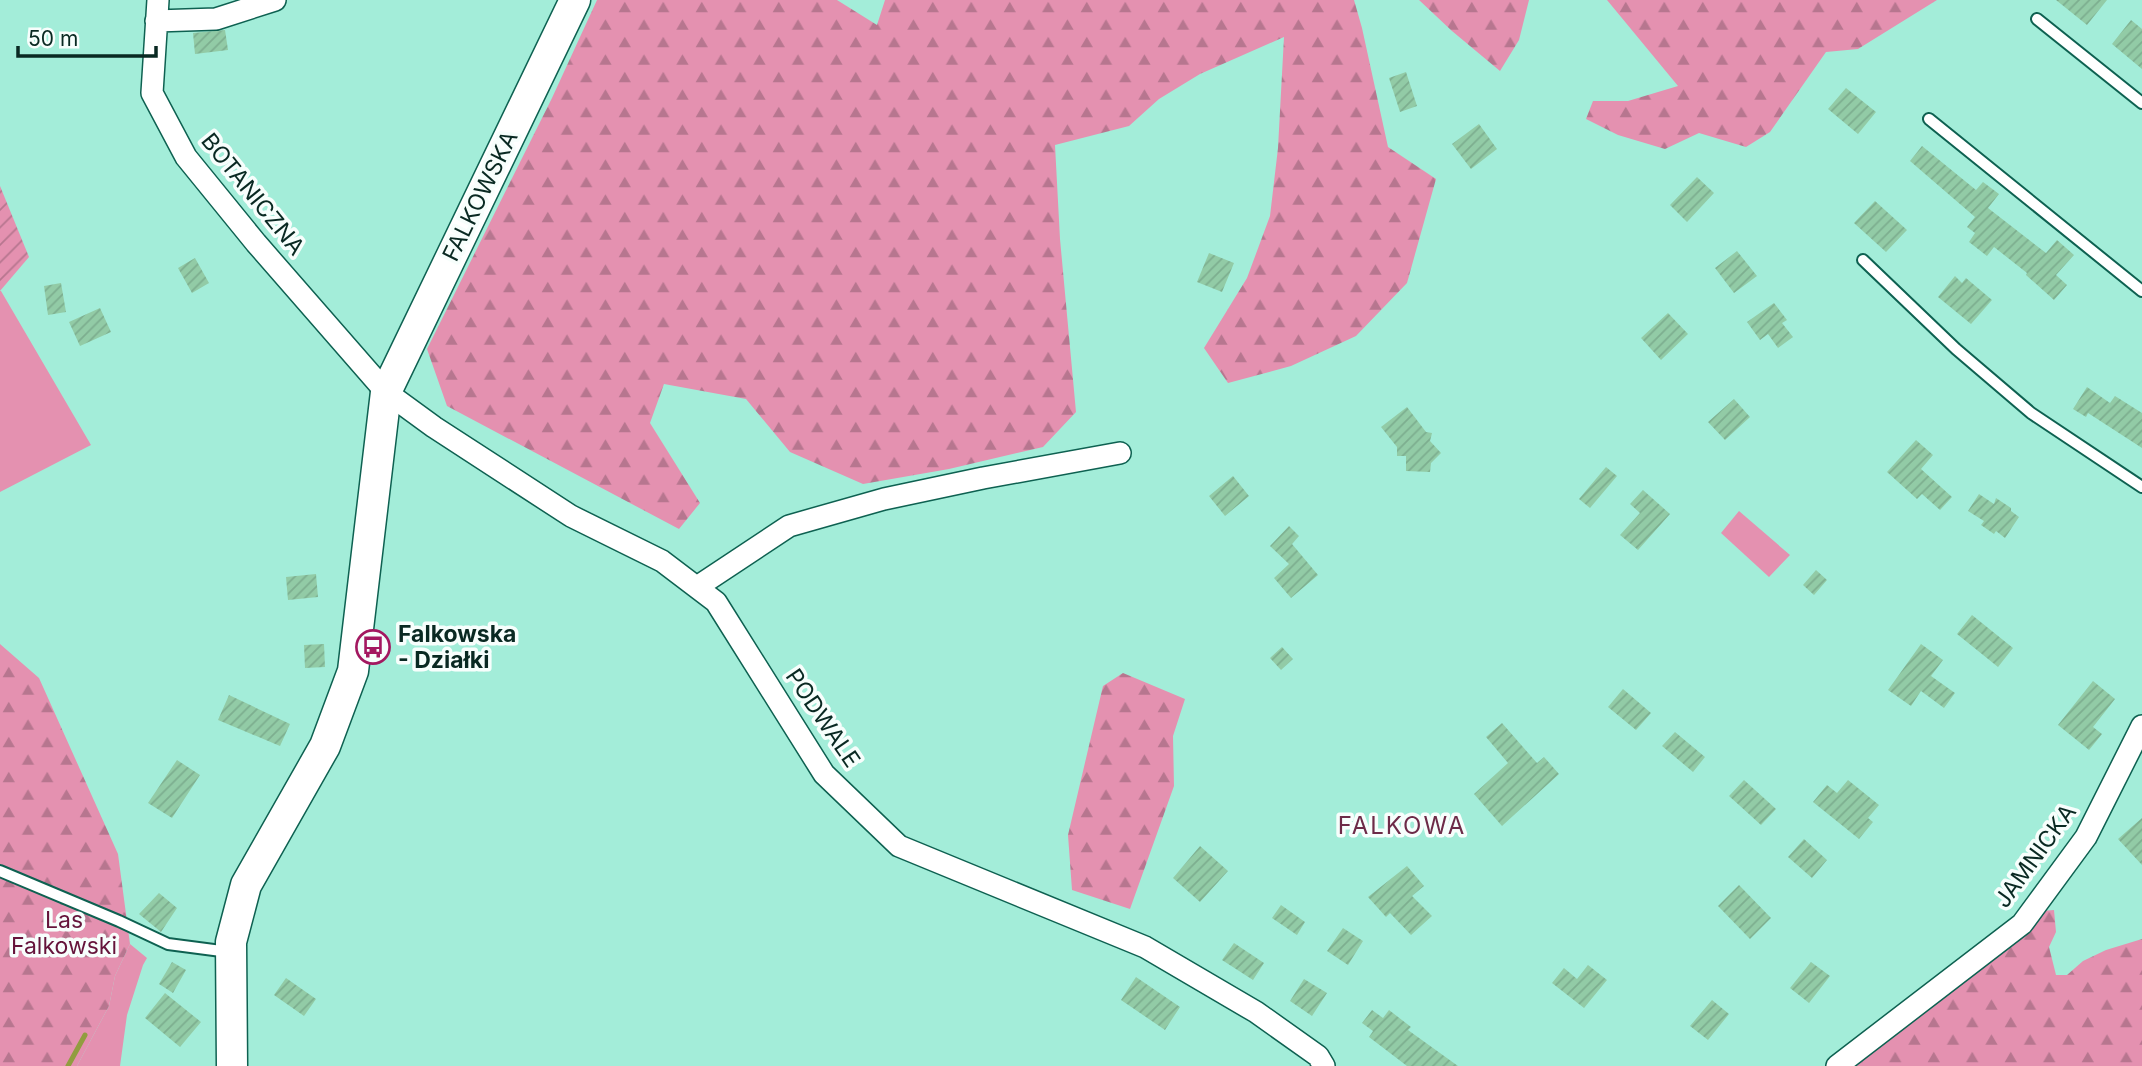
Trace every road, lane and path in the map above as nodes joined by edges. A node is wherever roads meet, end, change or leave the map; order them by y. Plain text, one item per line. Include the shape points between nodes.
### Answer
1 (158, 0) edge
2 (275, 0) edge
3 (575, 0) edge
4 (2037, 19) dead end
5 (156, 22) junction
6 (2142, 103) edge
7 (1928, 119) dead end
8 (1863, 260) dead end
9 (2142, 291) edge
10 (386, 392) junction
11 (1120, 453) dead end
12 (2142, 487) edge
13 (697, 587) junction
14 (2142, 726) edge
15 (0, 870) edge
16 (231, 952) junction
17 (232, 1066) edge
18 (1324, 1066) edge
19 (1837, 1066) edge

1 - 5 street, BOTANICZNA
2 - 5 street via 216,19
3 - 10 street, FALKOWSKA
4 - 6 lane
5 - 10 street, BOTANICZNA via 152,93 186,157
7 - 9 lane
8 - 12 lane via 2031,413
10 - 13 street, PODWALE via 571,516 662,561
10 - 16 street, FALKOWSKA via 352,671 325,746 246,885
11 - 13 street via 884,499 784,528
13 - 18 street, PODWALE via 716,602 824,774 899,846 1145,947 1256,1012 1318,1056
14 - 19 street, JAMNICKA via 2086,836 2022,924
15 - 16 lane via 169,944
16 - 17 street, FALKOWSKA

